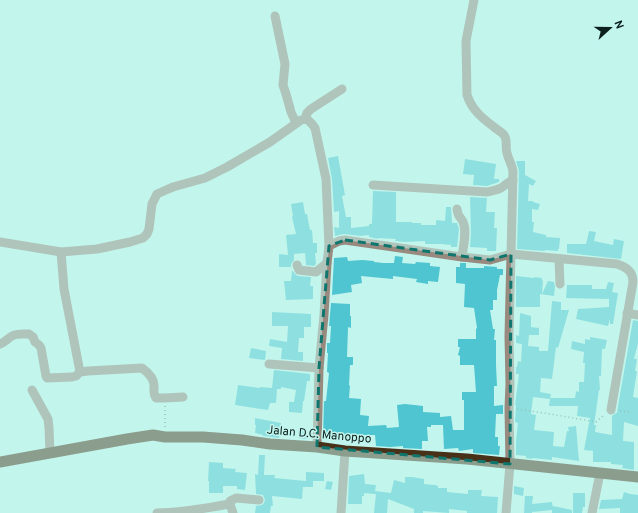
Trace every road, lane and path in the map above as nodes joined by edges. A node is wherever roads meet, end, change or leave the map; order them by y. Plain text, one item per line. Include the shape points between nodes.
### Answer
1 (474, 0) edge
2 (275, 16) dead end
3 (342, 89) dead end
4 (300, 121) junction
5 (513, 180) junction
6 (373, 185) dead end
7 (456, 209) dead end
8 (0, 242) edge
9 (329, 246) junction
10 (61, 252) junction
11 (511, 254) junction
12 (462, 257) junction
13 (559, 259) junction
14 (327, 263) junction
15 (297, 265) dead end
16 (560, 284) dead end
17 (627, 313) junction
18 (638, 316) edge
19 (0, 344) edge
20 (269, 364) dead end
21 (318, 368) junction
22 (80, 372) junction
23 (32, 390) dead end
24 (183, 397) dead end
25 (165, 398) junction
26 (509, 408) junction
27 (611, 410) junction
28 (632, 412) dead end
29 (165, 436) junction
30 (317, 447) junction
31 (345, 451) junction
32 (50, 453) junction
33 (0, 462) edge
34 (510, 464) junction
35 (600, 473) junction
36 (638, 477) edge
37 (260, 500) dead end
38 (231, 509) edge
39 (157, 513) edge
40 (168, 513) edge
41 (341, 513) edge
42 (506, 513) edge
43 (592, 513) edge

1 - 5 street via 466,47 467,95 472,107 504,135 507,155 513,168
2 - 4 street via 285,64 283,85 293,118
3 - 4 street via 310,109
4 - 9 street via 308,120 315,128 326,179
4 - 10 street via 227,167 205,178 157,194 152,204 149,229 143,238 97,249
5 - 6 street via 499,189 487,192
5 - 11 street
7 - 12 street via 457,215 463,220 465,236
8 - 10 street
9 - 12 street via 345,240
9 - 14 street
10 - 22 street via 64,289
11 - 12 street via 490,260
11 - 13 street
11 - 26 street
13 - 16 street
13 - 17 street via 617,264 629,270 633,282
14 - 15 street via 316,272 299,270
14 - 21 street
17 - 18 street
17 - 27 street
19 - 22 street via 12,336 29,334 40,346 47,378 72,377
20 - 21 street
21 - 30 street
22 - 25 street via 142,368 152,378 156,398
23 - 32 street via 48,420
24 - 25 street
25 - 29 path
26 - 27 path via 596,422
26 - 34 street
27 - 28 path
29 - 30 highway, Jalan D.C. Manoppo
29 - 32 highway, Jalan D.C. Manoppo via 153,435
30 - 31 highway, Jalan D.C. Manoppo
31 - 34 highway, Jalan D.C. Manoppo
31 - 41 street
32 - 33 highway, Jalan D.C. Manoppo
34 - 35 highway, Jalan D.C. Manoppo
34 - 42 street
35 - 36 highway, Jalan D.C. Manoppo
35 - 43 street
37 - 38 street via 236,498 230,501
38 - 40 street via 199,509
39 - 40 street

